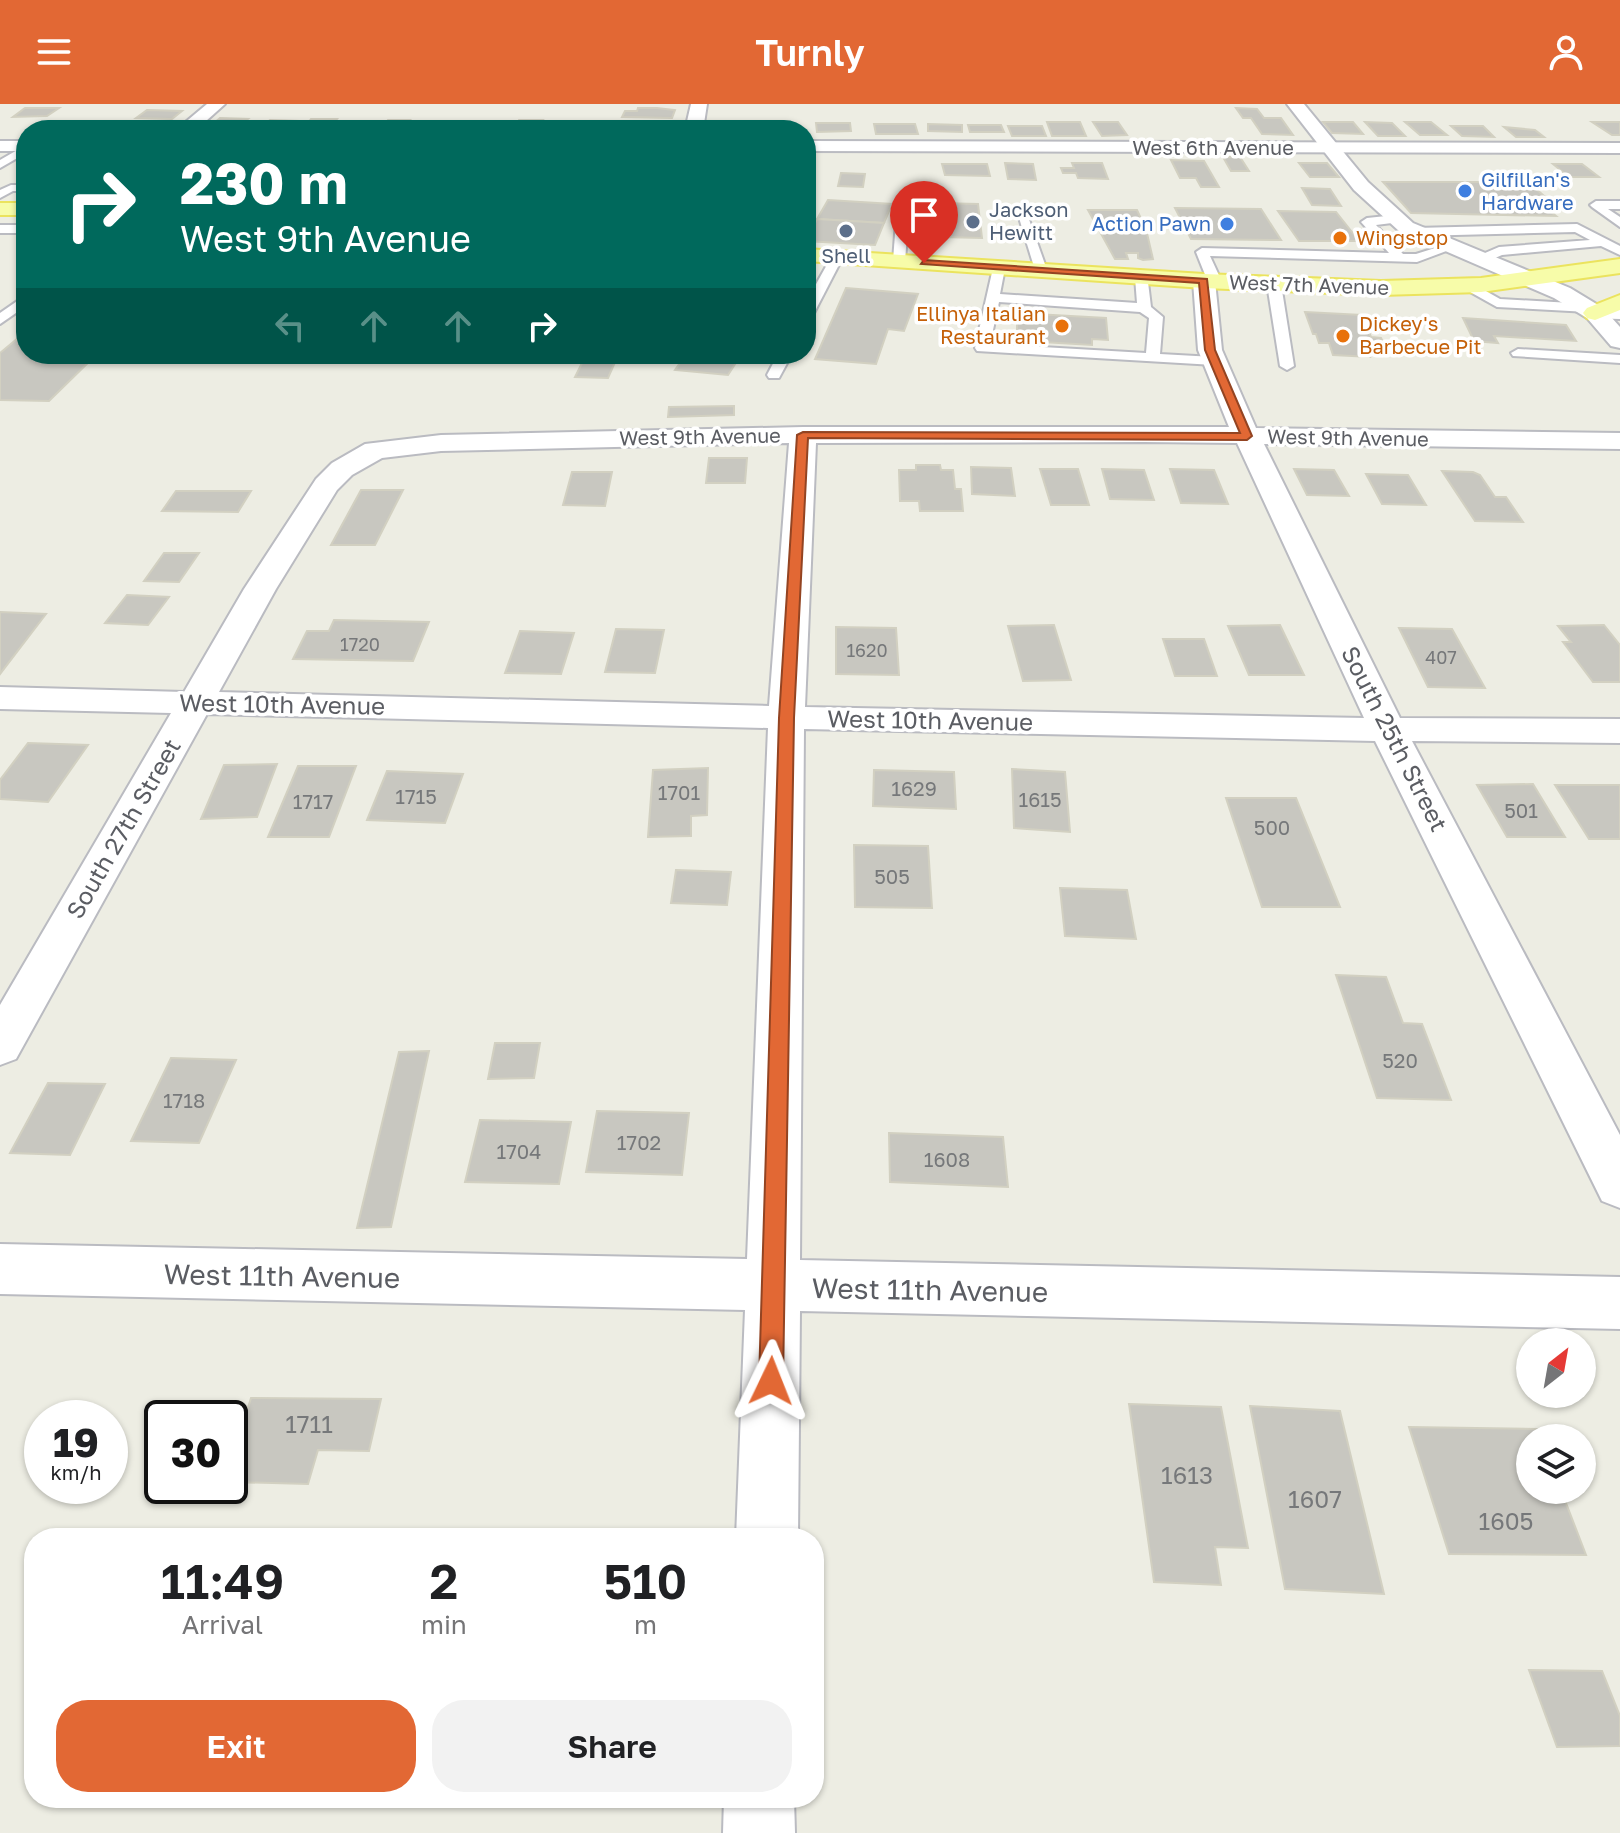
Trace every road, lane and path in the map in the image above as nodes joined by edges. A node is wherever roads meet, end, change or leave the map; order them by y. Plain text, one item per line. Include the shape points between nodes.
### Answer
1 (217, 104) edge
2 (1295, 104) edge
3 (197, 120) edge
4 (816, 146) edge
5 (1331, 148) junction
6 (1620, 148) edge
7 (1620, 205) edge
8 (1020, 211) dead end
9 (1396, 219) junction
10 (902, 221) dead end
11 (1620, 223) edge
12 (1415, 232) junction
13 (1589, 234) junction
14 (1620, 234) edge
15 (1604, 243) junction
16 (1451, 247) junction
17 (1620, 251) edge
18 (1278, 254) junction
19 (816, 256) edge
20 (837, 257) junction
21 (1399, 257) junction
22 (1482, 259) junction
23 (899, 261) junction
24 (1620, 266) edge
25 (999, 268) junction
26 (1041, 270) junction
27 (1352, 272) junction
28 (1142, 277) junction
29 (1532, 279) junction
30 (1210, 281) junction
31 (1284, 285) junction
32 (1468, 285) junction
33 (816, 296) edge
34 (993, 298) junction
35 (1620, 302) edge
36 (1144, 308) junction
37 (1592, 310) junction
38 (1620, 312) edge
39 (1620, 341) edge
40 (1518, 353) dead end
41 (1153, 357) junction
42 (1620, 359) edge
43 (1214, 361) junction
44 (780, 364) edge
45 (1287, 366) dead end
46 (774, 375) dead end
47 (803, 435) junction
48 (1247, 436) junction
49 (1620, 441) edge
50 (358, 458) joint
51 (0, 698) edge
52 (195, 703) junction
53 (786, 718) junction
54 (1388, 730) junction
55 (1620, 731) edge
56 (0, 1046) edge
57 (1620, 1185) edge
58 (0, 1269) edge
59 (774, 1287) junction
60 (1620, 1303) edge
61 (767, 1528) edge
62 (759, 1808) edge
63 (759, 1833) edge

1 - 3 street
2 - 5 street
4 - 5 street, West 6th Avenue
5 - 6 street, West 6th Avenue
5 - 9 street
7 - 11 lane via 1596,205
8 - 26 lane
9 - 12 street
9 - 21 lane via 1367,222
10 - 23 lane
12 - 13 lane via 1577,228
12 - 16 street
13 - 14 lane
13 - 15 lane
15 - 17 lane
15 - 22 lane via 1499,251
16 - 21 lane via 1417,258
16 - 22 street
18 - 27 lane
18 - 30 lane via 1202,252
18 - 31 lane
19 - 20 main road, West 7th Avenue
20 - 23 main road, West 7th Avenue
20 - 33 lane
21 - 27 lane
22 - 29 street
23 - 25 main road, West 7th Avenue
24 - 29 main road, West 7th Avenue
25 - 26 main road, West 7th Avenue
25 - 34 lane
26 - 28 main road, West 7th Avenue
27 - 31 main road, West 7th Avenue
27 - 32 main road, West 7th Avenue
28 - 30 main road, West 7th Avenue
28 - 36 lane
29 - 32 main road, West 7th Avenue
29 - 37 street
30 - 31 main road, West 7th Avenue
30 - 43 street, South 25th Street
31 - 45 lane
32 - 37 lane via 1497,303
34 - 36 lane
34 - 41 lane via 982,348
35 - 37 main road
36 - 41 lane via 1156,317
37 - 38 street
37 - 39 street
40 - 42 lane
41 - 43 lane
43 - 48 street, South 25th Street
44 - 46 lane
47 - 48 street, West 9th Avenue
47 - 50 street, West 9th Avenue via 441,443 375,450
47 - 53 street
48 - 49 street, West 9th Avenue
48 - 54 street, South 25th Street
50 - 52 street, South 27th Street via 326,485
51 - 52 street, West 10th Avenue
52 - 53 street, West 10th Avenue
52 - 56 street, South 27th Street
53 - 54 street, West 10th Avenue
53 - 59 street
54 - 55 street, West 10th Avenue
54 - 57 street, South 25th Street
58 - 59 street, West 11th Avenue
59 - 60 street, West 11th Avenue
59 - 61 street
62 - 63 street

